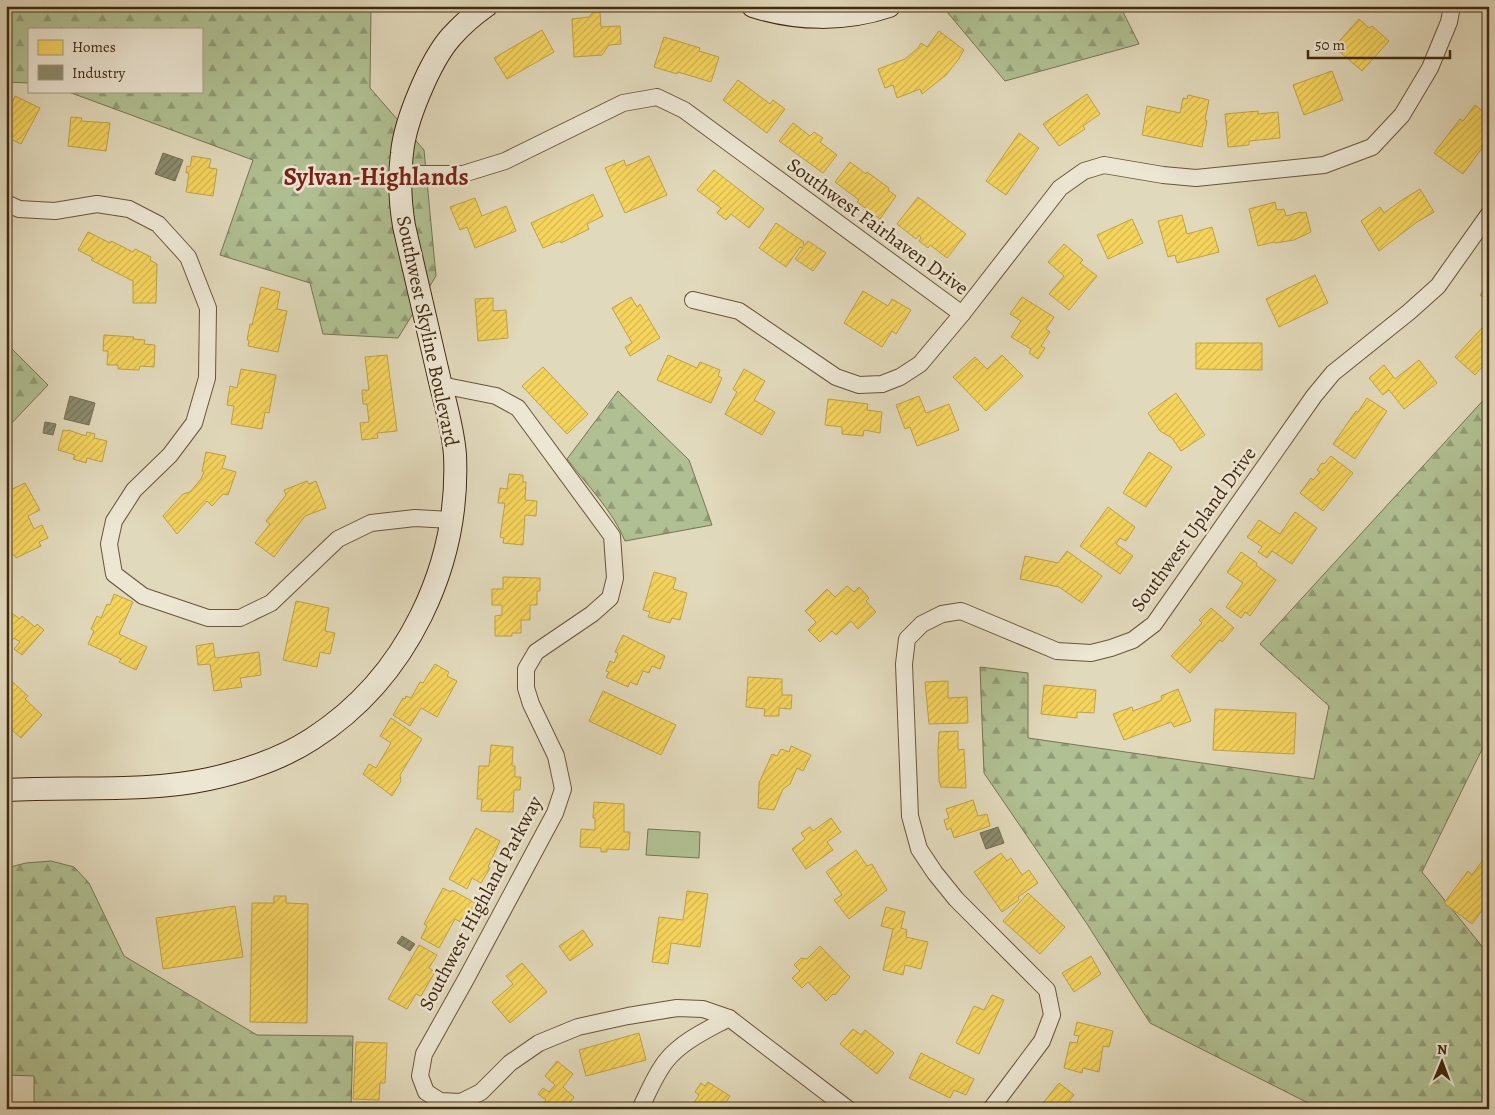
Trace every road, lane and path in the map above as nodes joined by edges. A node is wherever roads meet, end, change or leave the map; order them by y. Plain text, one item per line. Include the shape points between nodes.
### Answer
1 (486, 6) edge
2 (752, 6) edge
3 (889, 6) edge
4 (1452, 6) edge
5 (401, 174) junction
6 (6, 203) edge
7 (1489, 214) edge
8 (693, 300) dead end
9 (962, 314) junction
10 (441, 385) junction
11 (452, 520) junction
12 (6, 790) edge
13 (729, 1018) junction
14 (640, 1109) edge
15 (848, 1109) edge
16 (991, 1109) edge

1 - 5 main road, Southwest Skyline Boulevard via 450,38 436,59 409,123
2 - 3 main road via 796,16 827,17
4 - 9 street, Southwest Fairhaven Drive via 1449,22 1430,68 1402,115 1372,147 1324,165 1196,178 1104,165 1084,170 1060,188
5 - 9 street, Southwest Fairhaven Drive via 463,174 504,161 623,103 657,97 684,110
5 - 10 main road, Southwest Skyline Boulevard via 400,202 404,226
6 - 11 street via 19,209 55,211 97,204 129,209 158,224 188,257 208,308 207,378 194,423 170,455 134,490 114,521 109,544 114,574 143,596 208,618 240,618 271,602 338,539 371,522 415,518
7 - 16 street, Southwest Upland Drive via 1438,286 1333,373 1154,624 1133,640 1091,654 1057,651 962,611 942,614 922,624 907,639 904,664 910,816 919,849 956,899 1047,990 1052,1015 1042,1041
8 - 9 street via 739,311 836,377 859,385 882,384 920,364
10 - 11 main road, Southwest Skyline Boulevard via 455,454
10 - 13 street, Southwest Highland Parkway via 496,396 518,408 612,536 616,578 610,598 536,652 526,670 530,704 556,756 563,789 555,813 424,1054 420,1076 426,1092 440,1101 461,1102 481,1092 510,1063 539,1043 578,1027 677,1008 703,1009
11 - 12 main road, Southwest Skyline Boulevard via 436,580 406,643 368,693 313,738 254,767 200,781 158,786
13 - 14 street via 684,1044 666,1061
13 - 15 street, Southwest Highland Parkway

